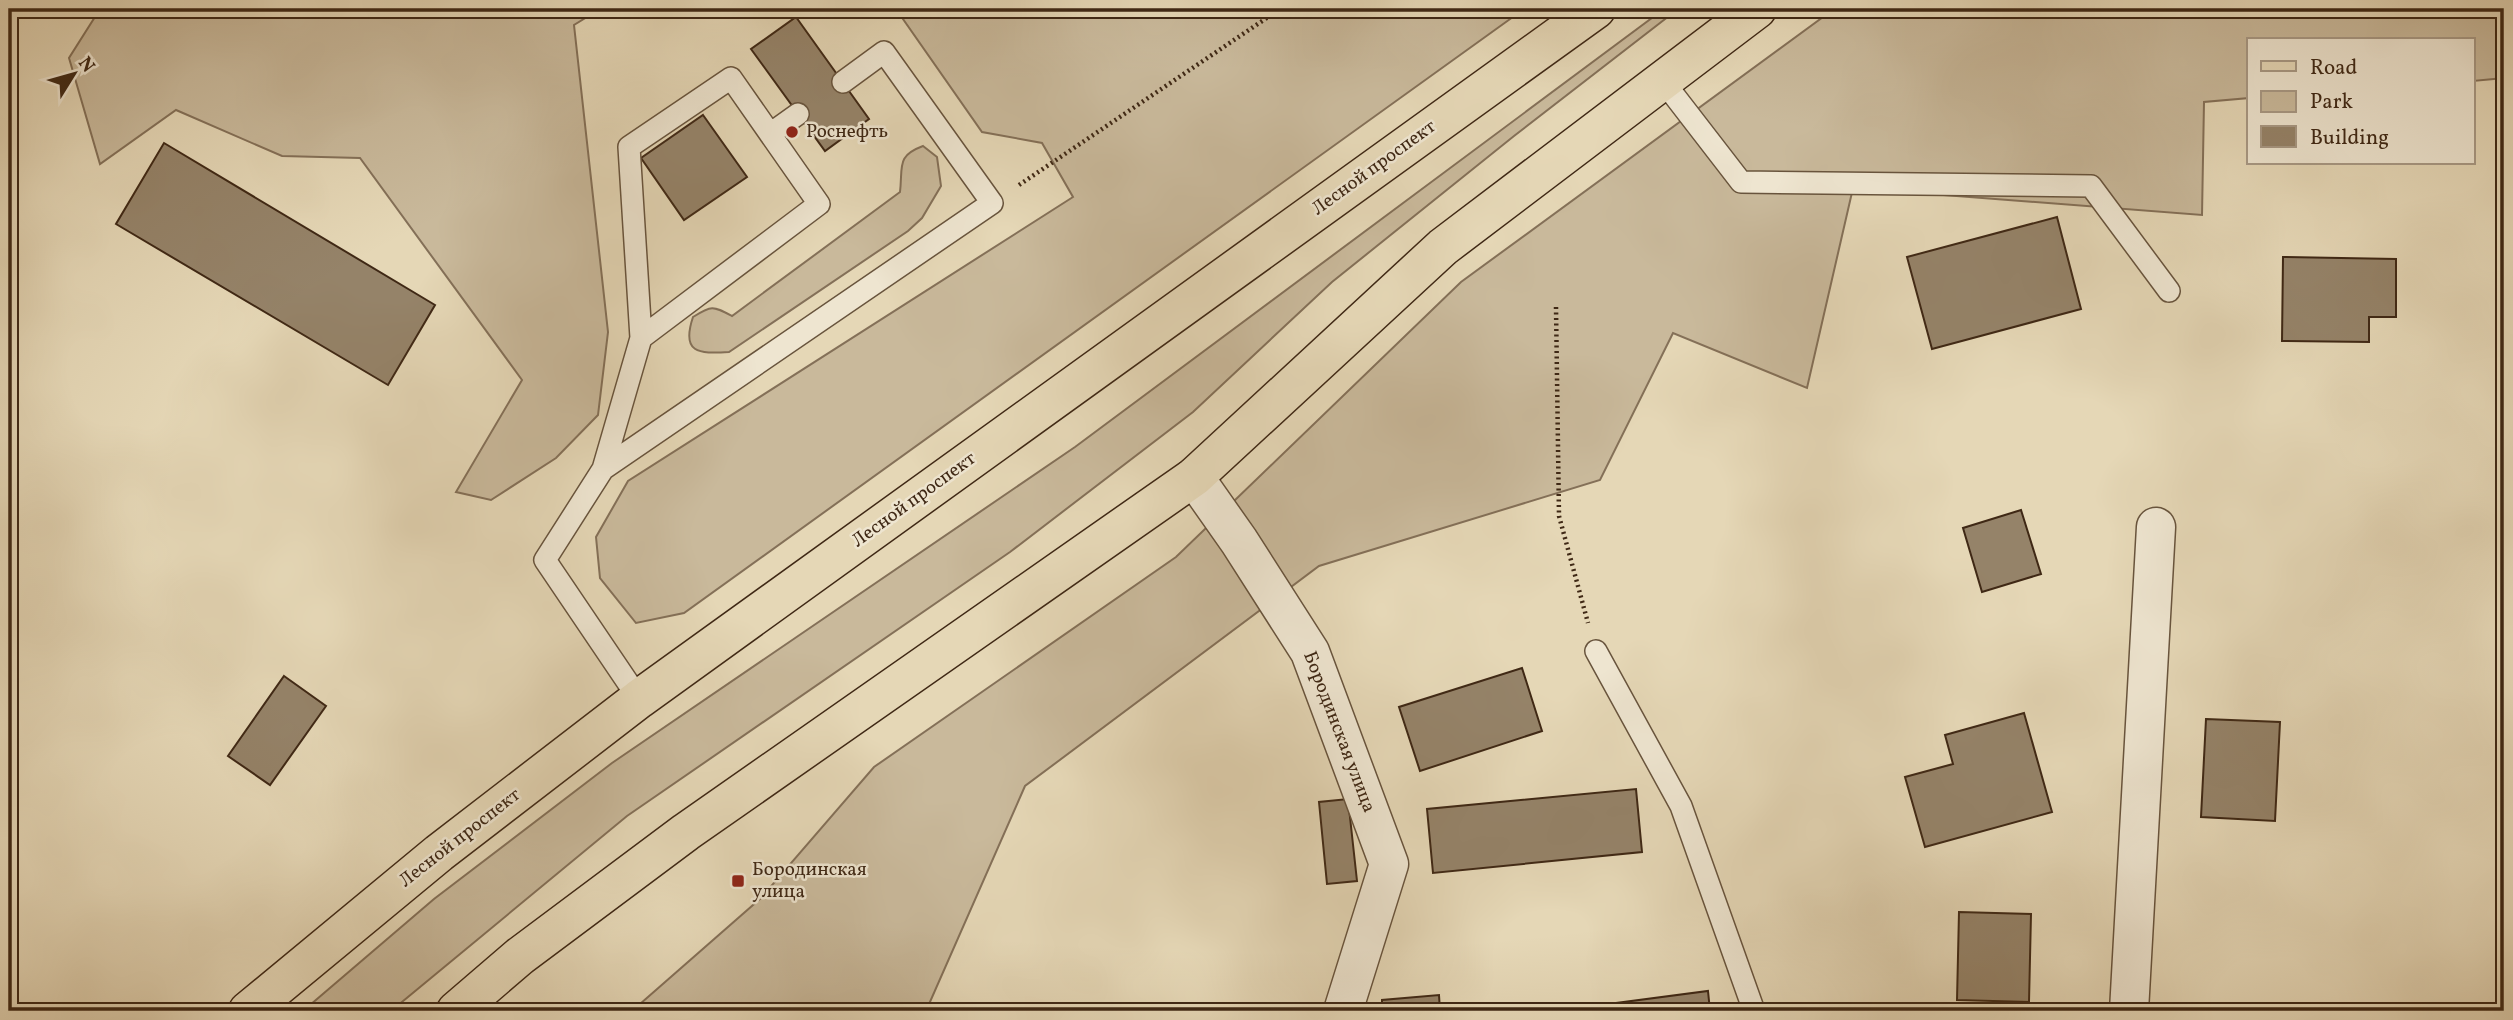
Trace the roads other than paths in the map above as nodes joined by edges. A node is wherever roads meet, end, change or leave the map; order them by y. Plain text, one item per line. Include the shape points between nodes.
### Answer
1 (1596, 9) edge
2 (1757, 9) edge
3 (1663, 81) junction
4 (843, 82) dead end
5 (798, 114) dead end
6 (770, 134) junction
7 (2168, 291) dead end
8 (641, 338) junction
9 (603, 469) junction
10 (1194, 477) junction
11 (2156, 527) dead end
12 (1596, 651) road end
13 (639, 699) junction
14 (248, 1011) edge
15 (456, 1011) edge
16 (1343, 1011) edge
17 (1754, 1011) edge
18 (2129, 1011) edge

1 - 13 main road, Лесной проспект
2 - 3 main road
3 - 7 lane via 1741,182 2091,186
3 - 10 main road via 1443,247
4 - 9 lane via 884,52 992,203
5 - 6 lane
6 - 8 lane via 819,204
6 - 8 lane via 731,78 629,148
8 - 9 lane
9 - 13 lane via 545,560
10 - 15 main road via 686,832 520,956
10 - 16 street, Бородинская улица via 1310,652 1389,864
11 - 18 street
12 - 17 lane via 1681,807
13 - 14 main road, Лесной проспект via 439,853

